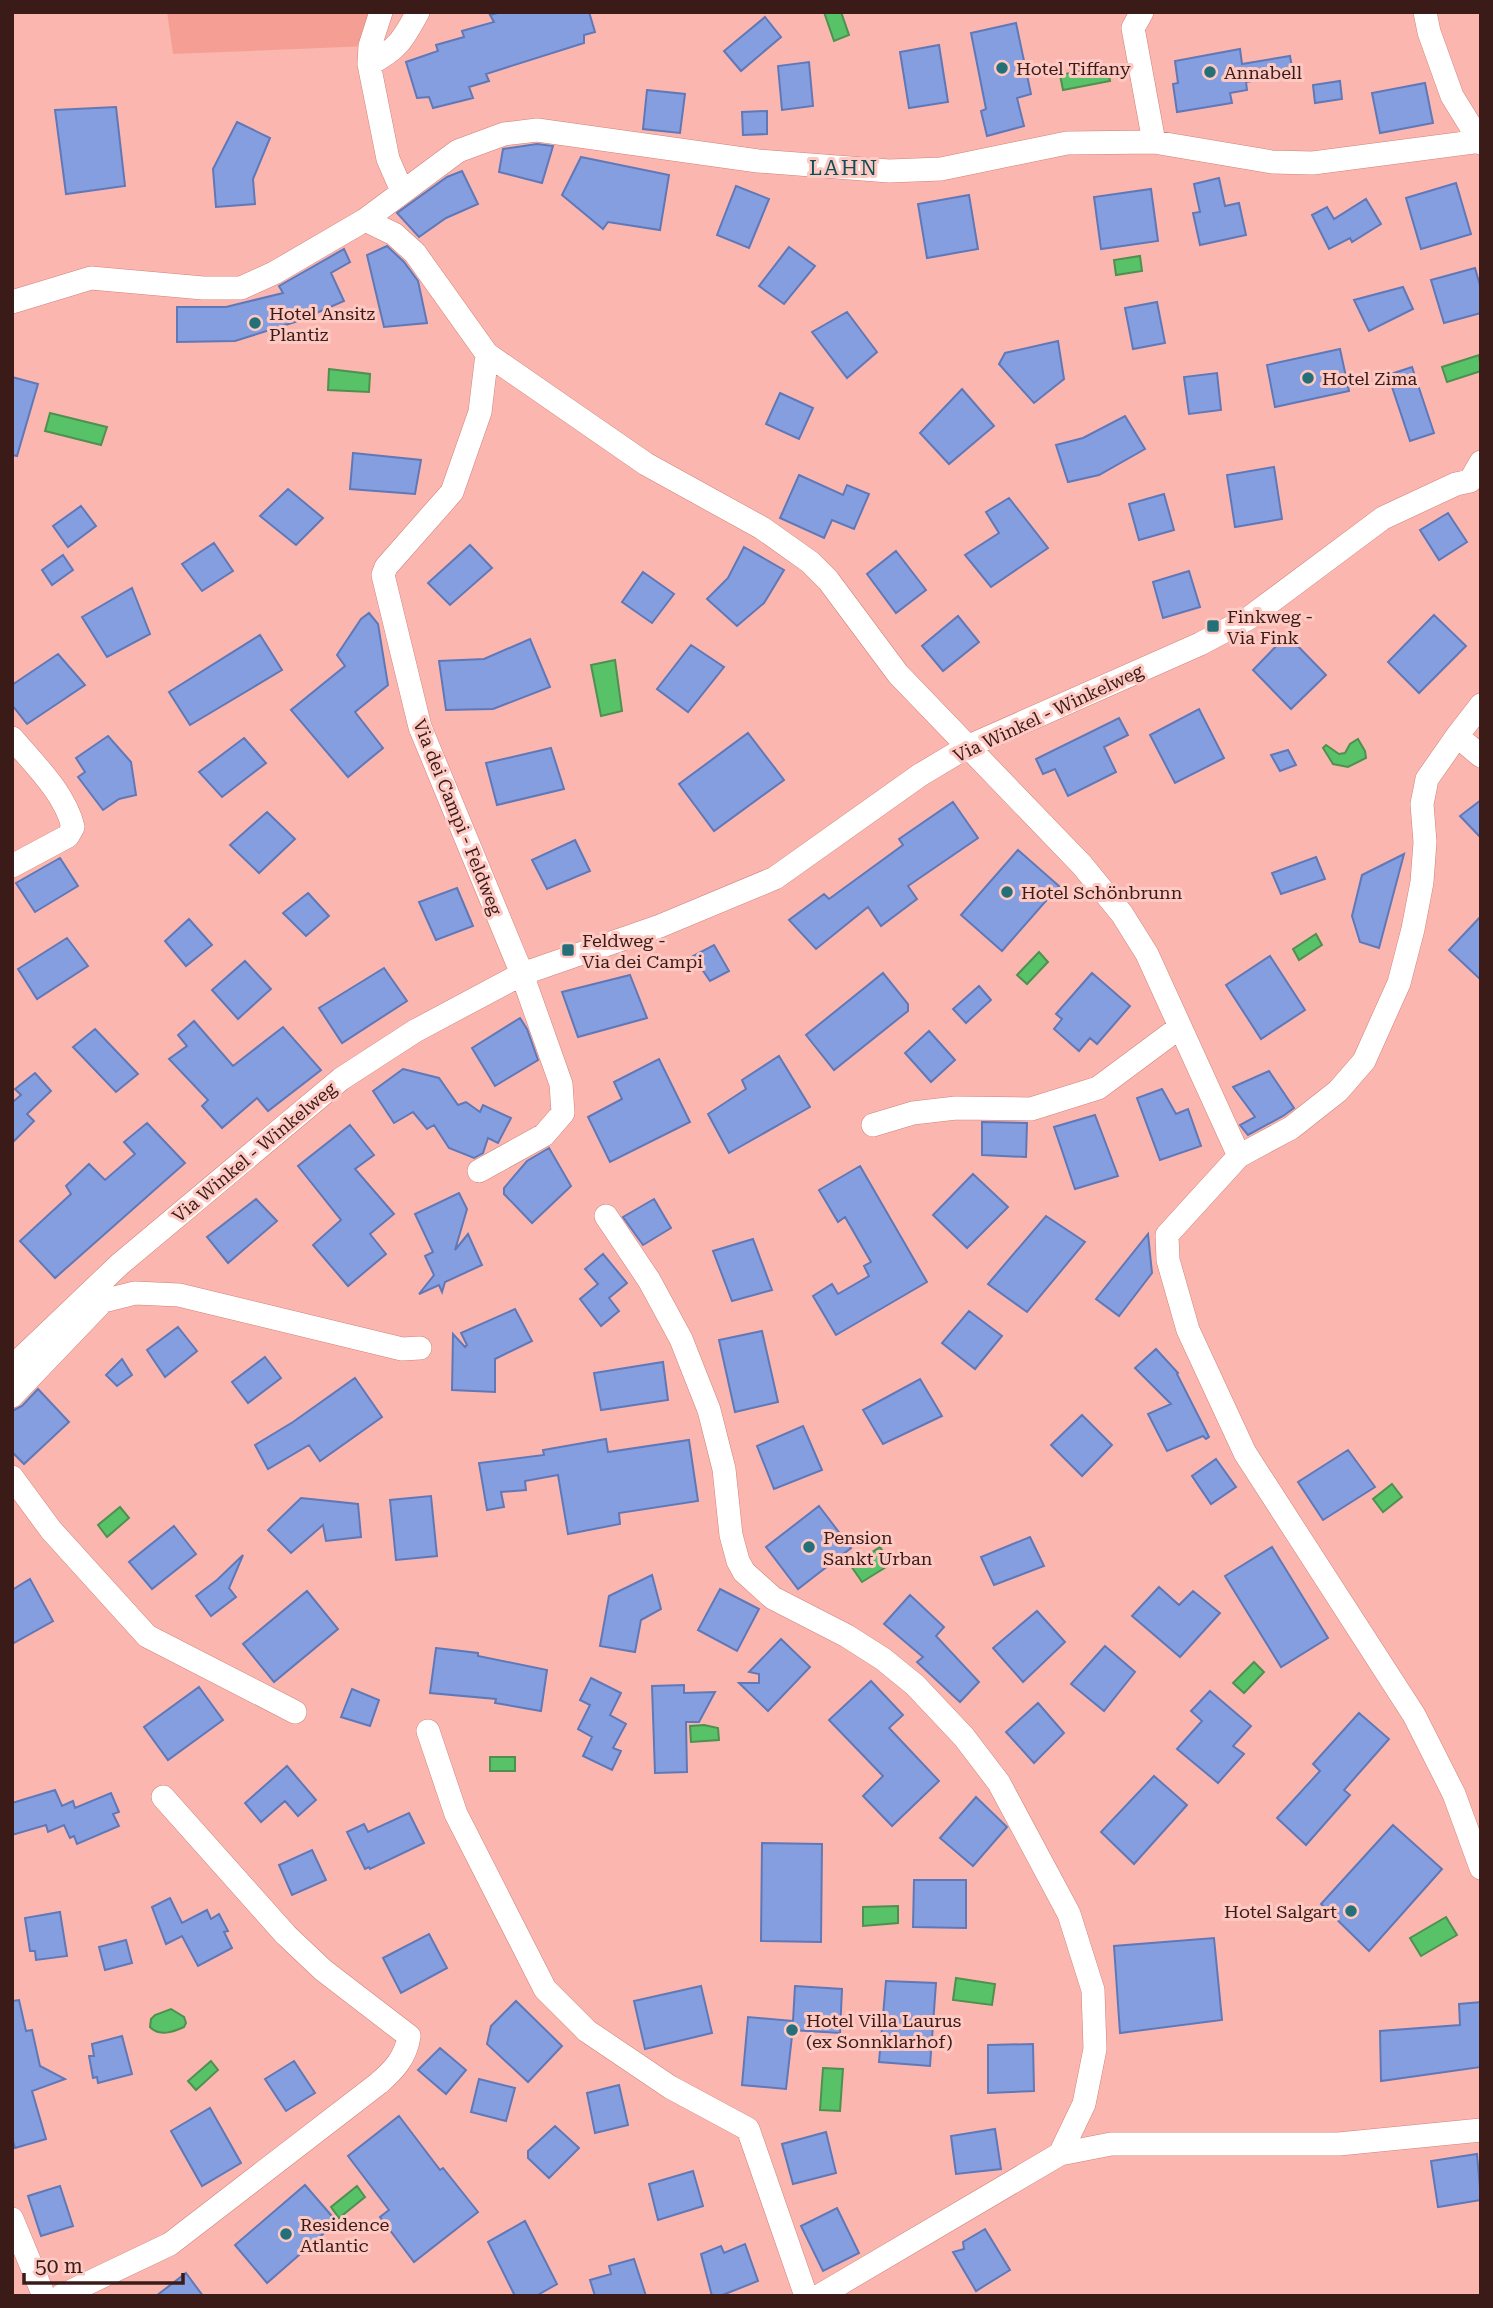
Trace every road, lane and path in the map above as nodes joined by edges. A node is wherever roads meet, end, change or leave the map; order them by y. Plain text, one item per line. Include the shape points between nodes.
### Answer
1 (381, 12) edge
2 (418, 12) edge
3 (1142, 12) edge
4 (1425, 12) edge
5 (369, 64) junction
6 (1154, 142) junction
7 (1480, 142) edge
8 (402, 191) junction
9 (365, 220) junction
10 (12, 302) edge
11 (487, 354) junction
12 (1477, 481) edge
13 (1481, 705) edge
14 (1457, 736) junction
15 (12, 738) edge
16 (967, 747) junction
17 (1481, 756) edge
18 (12, 866) edge
19 (522, 974) junction
20 (1180, 1027) junction
21 (873, 1125) dead end
22 (1239, 1156) junction
23 (479, 1171) dead end
24 (606, 1216) dead end
25 (421, 1348) dead end
26 (12, 1367) edge
27 (12, 1396) edge
28 (12, 1477) edge
29 (295, 1712) dead end
30 (428, 1731) dead end
31 (163, 1797) dead end
32 (1481, 1868) edge
33 (1481, 2130) edge
34 (1060, 2154) junction
35 (12, 2219) edge
36 (44, 2296) edge
37 (61, 2296) edge
38 (806, 2296) edge
39 (819, 2296) edge

1 - 5 street
2 - 5 street via 391,53
3 - 6 street via 1133,28
4 - 7 street via 1452,96
5 - 8 street via 388,159
6 - 7 street via 1272,162 1313,163
6 - 8 street via 1067,143 941,169 889,171 758,161 537,131 504,134 458,151
8 - 9 street
9 - 10 street via 242,288 91,278
9 - 11 street via 394,233 415,253
11 - 16 street via 646,464 762,528 810,562 898,674
11 - 19 street, Via dei Campi - Feldweg via 480,412 452,492 383,575 420,727
12 - 16 street, Via Winkel - Winkelweg via 1456,484 1383,518 1249,618 1200,644
13 - 14 street
14 - 17 street
14 - 22 street via 1427,779 1422,804 1422,882 1413,929 1399,983 1364,1061 1338,1091 1291,1128
15 - 18 street via 50,783 73,827 68,836
16 - 19 street, Via Winkel - Winkelweg via 775,878 660,926
16 - 20 street via 1082,865 1122,914 1147,954
19 - 23 street via 561,1084 562,1112 544,1135
19 - 26 street, Via Winkel - Winkelweg via 415,1031 341,1079 120,1264
20 - 21 street via 1098,1088 1031,1109 956,1108 913,1113
20 - 22 street
22 - 32 street via 1167,1236 1168,1260 1188,1330 1245,1453 1414,1715 1454,1794
24 - 34 street via 681,1339 709,1410 732,1535 744,1572 773,1598 883,1659 923,1693 999,1783 1069,1914 1093,1990 1095,2049 1084,2104
25 - 27 street via 402,1349 179,1295 135,1293 103,1301
28 - 29 street via 51,1530 147,1636
30 - 38 street via 456,1814 545,1989 587,2031 670,2087 748,2129
31 - 37 street via 286,1935 323,1970 409,2036 407,2046 396,2069 170,2244
33 - 34 street via 1339,2144 1111,2144
34 - 39 street
35 - 36 street

